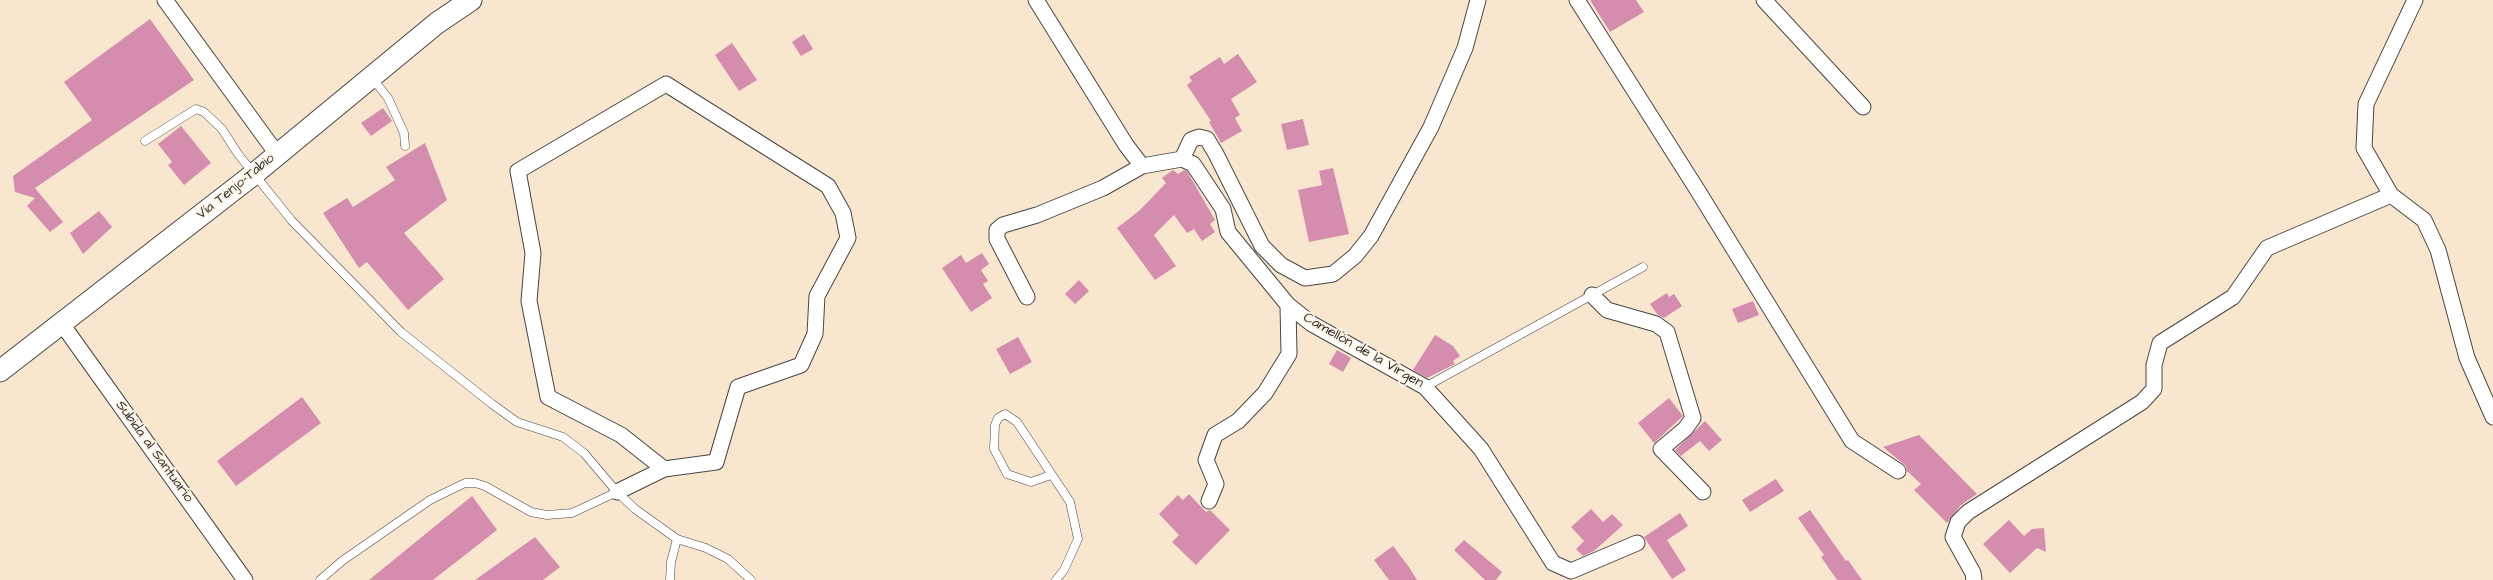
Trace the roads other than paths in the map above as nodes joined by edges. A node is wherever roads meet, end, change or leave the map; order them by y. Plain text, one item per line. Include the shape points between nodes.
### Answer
1 (165, 0) edge
2 (471, 0) edge
3 (1036, 0) edge
4 (1478, 0) edge
5 (1576, 0) edge
6 (1764, 0) edge
7 (2415, 0) edge
8 (371, 77) junction
9 (1863, 107) dead end
10 (145, 141) dead end
11 (405, 146) dead end
12 (277, 154) junction
13 (1182, 159) junction
14 (1142, 166) junction
15 (254, 174) junction
16 (2391, 195) junction
17 (1643, 267) dead end
18 (1592, 295) junction
19 (1027, 297) dead end
20 (1288, 305) junction
21 (62, 324) junction
22 (0, 372) edge
23 (1425, 387) junction
24 (2493, 417) edge
25 (664, 468) junction
26 (1898, 471) dead end
27 (1051, 475) junction
28 (617, 492) junction
29 (1703, 492) dead end
30 (1209, 501) dead end
31 (677, 539) junction
32 (1637, 543) dead end
33 (245, 580) edge
34 (320, 580) edge
35 (670, 580) edge
36 (751, 580) edge
37 (1056, 580) edge
38 (1974, 580) edge

1 - 12 street
2 - 8 main road, Vía Tenjo-Tabio via 437,23
3 - 14 street
4 - 13 street via 1466,48 1431,127 1371,236 1355,256 1333,274 1305,278 1281,265 1262,246 1207,139 1191,140
5 - 26 street via 1698,190 1852,441
6 - 9 street
7 - 16 street via 2366,104 2364,148
8 - 11 lane via 388,98 404,133
8 - 12 main road, Vía Tenjo-Tabio
10 - 15 lane via 196,109 216,123
12 - 15 main road, Vía Tenjo-Tabio
13 - 14 street
13 - 20 street, Camellón de la Virgen via 1193,164 1223,209 1228,232
14 - 19 street via 1103,188 997,230 997,239
15 - 21 main road, Vía Tenjo-Tabio
15 - 28 lane via 292,221 401,332 517,422 563,437 584,453
16 - 24 street via 2424,220 2438,250 2467,358
16 - 38 street via 2267,248 2233,297 2160,343 2154,365 2154,390 2142,402 1968,512 1958,522 1953,537
17 - 18 lane
18 - 23 lane
18 - 29 street via 1607,310 1656,324 1668,332 1693,418 1661,449
20 - 23 street, Camellón de la Virgen via 1312,324
20 - 30 street via 1289,354 1264,393 1238,421 1215,435 1206,460 1216,484
21 - 22 main road, Vía Tenjo-Tabio
21 - 33 street, Subida al Santuario
23 - 32 street, Camellón de la Virgen via 1481,449 1553,564 1571,571
25 - 25 street via 716,462 738,387 801,365 815,334 817,296 848,238 843,214 828,186 666,84 518,171 533,253 528,301 548,397 620,435
25 - 28 street
27 - 27 lane via 1031,482 1007,474 994,450 998,418 1005,414 1017,422
27 - 37 lane via 1070,502 1078,540
28 - 31 lane
28 - 34 lane via 572,513 547,515 531,512 485,486 465,483 430,500 342,560
31 - 35 lane
31 - 36 lane via 728,559

